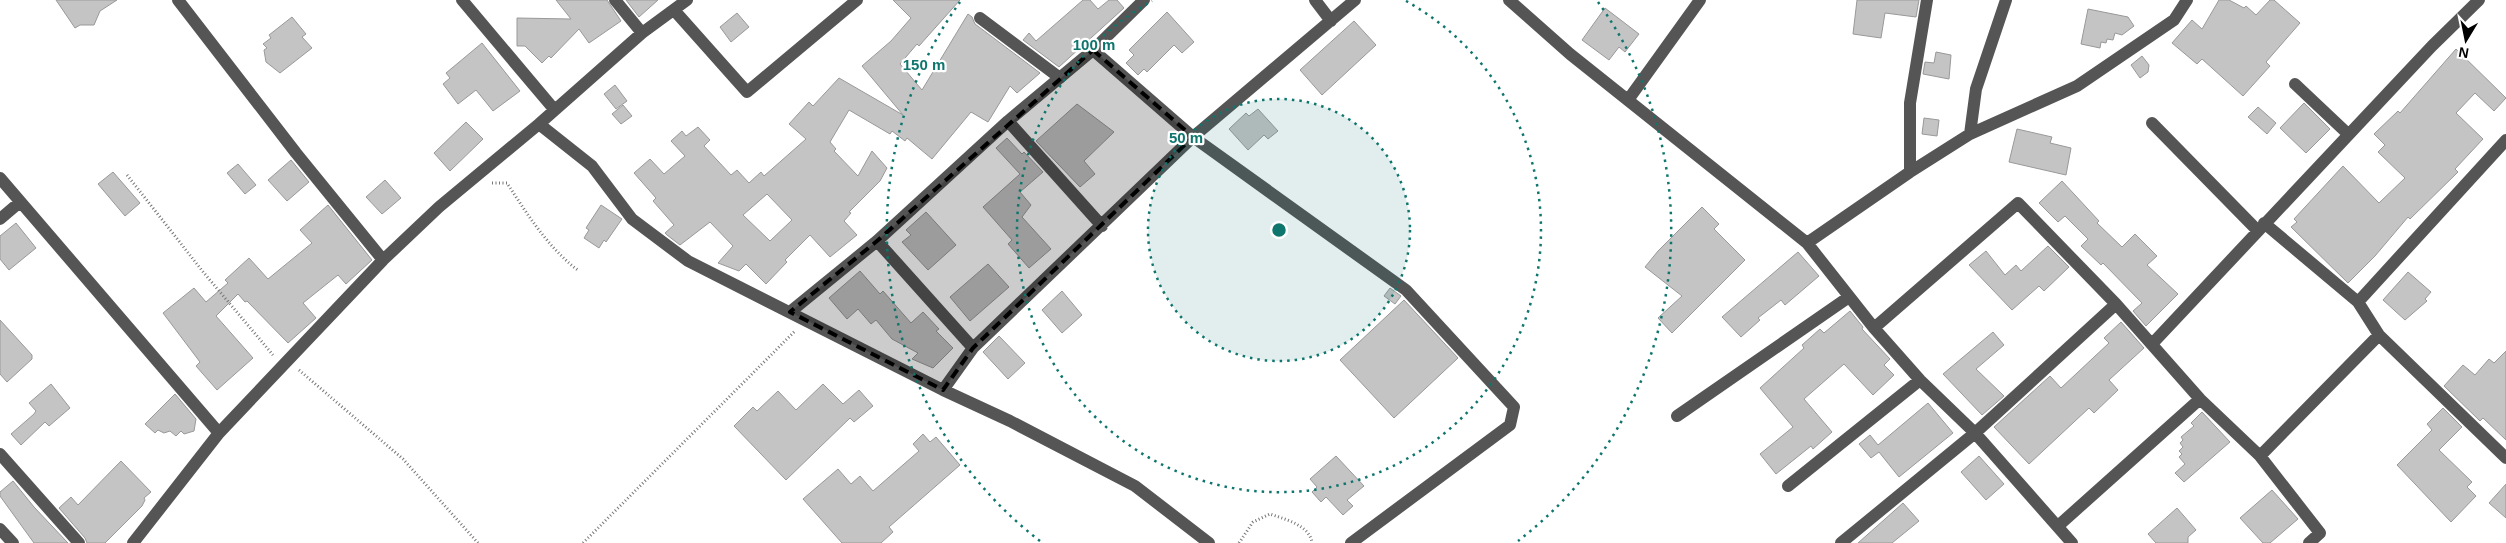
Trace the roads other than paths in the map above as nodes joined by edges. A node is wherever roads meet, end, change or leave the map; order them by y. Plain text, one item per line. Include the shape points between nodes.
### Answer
1 (178, 0) edge
2 (462, 0) edge
3 (614, 0) edge
4 (687, 0) edge
5 (857, 0) edge
6 (1144, 0) edge
7 (1315, 0) edge
8 (1355, 0) edge
9 (1509, 0) edge
10 (1700, 0) edge
11 (1926, 0) edge
12 (2006, 0) edge
13 (2187, 0) edge
14 (2479, 0) edge
15 (674, 10) junction
16 (980, 18) dead end
17 (1331, 21) junction
18 (642, 32) junction
19 (1093, 50) junction
20 (1060, 78) junction
21 (2295, 84) dead end
22 (1628, 100) junction
23 (554, 108) junction
24 (1008, 121) junction
25 (2152, 123) dead end
26 (539, 124) junction
27 (1970, 134) junction
28 (2348, 134) junction
29 (1193, 137) junction
30 (2506, 140) edge
31 (1910, 172) junction
32 (0, 178) edge
33 (20, 202) junction
34 (0, 219) edge
35 (1102, 226) junction
36 (2261, 227) junction
37 (877, 241) junction
38 (1807, 243) junction
39 (383, 260) junction
40 (1849, 297) junction
41 (2358, 302) junction
42 (2116, 304) junction
43 (790, 312) junction
44 (1874, 328) junction
45 (2379, 335) junction
46 (2152, 344) junction
47 (973, 348) junction
48 (1920, 380) junction
49 (943, 390) junction
50 (2200, 400) junction
51 (1676, 416) dead end
52 (1975, 432) junction
53 (219, 433) junction
54 (0, 454) edge
55 (2260, 456) junction
56 (2506, 458) edge
57 (1788, 486) dead end
58 (2058, 526) junction
59 (0, 529) edge
60 (13, 543) edge
61 (80, 543) edge
62 (133, 543) edge
63 (1209, 543) edge
64 (1351, 543) edge
65 (1840, 543) edge
66 (2072, 543) edge
67 (2309, 543) edge

1 - 39 street
2 - 23 street
3 - 18 street
4 - 15 street
5 - 15 street via 747,92
6 - 19 street
7 - 17 street
8 - 17 street
9 - 22 street
10 - 22 street
11 - 31 street via 1910,103
12 - 27 street via 1976,89
13 - 27 street via 2174,20 2076,86
14 - 28 street
15 - 18 street
16 - 20 street
17 - 29 street
18 - 23 street
19 - 20 street
19 - 29 street
20 - 24 street
21 - 28 street
22 - 38 street
23 - 26 street
24 - 35 street
24 - 37 street
25 - 36 street
26 - 39 street via 439,207
26 - 43 street via 592,166 632,219 688,261
27 - 31 street
28 - 36 street
29 - 35 street
29 - 64 street via 1406,290 1514,407 1510,425
30 - 41 street
31 - 38 street
32 - 33 street
33 - 34 street
33 - 53 street
35 - 47 street
36 - 41 street
36 - 46 street
37 - 43 street
37 - 47 street
38 - 40 street
39 - 53 street
40 - 44 street
40 - 51 street
41 - 45 street
42 - 44 street via 2018,203
42 - 46 street
42 - 52 street
43 - 49 street
44 - 48 street
45 - 55 street
45 - 56 street
46 - 50 street
47 - 49 street
48 - 52 street
48 - 57 street
49 - 63 street via 1135,486
50 - 55 street
50 - 58 street
52 - 58 street
52 - 65 street
53 - 62 street
54 - 61 street
55 - 67 street via 2320,533
58 - 66 street
59 - 60 street

